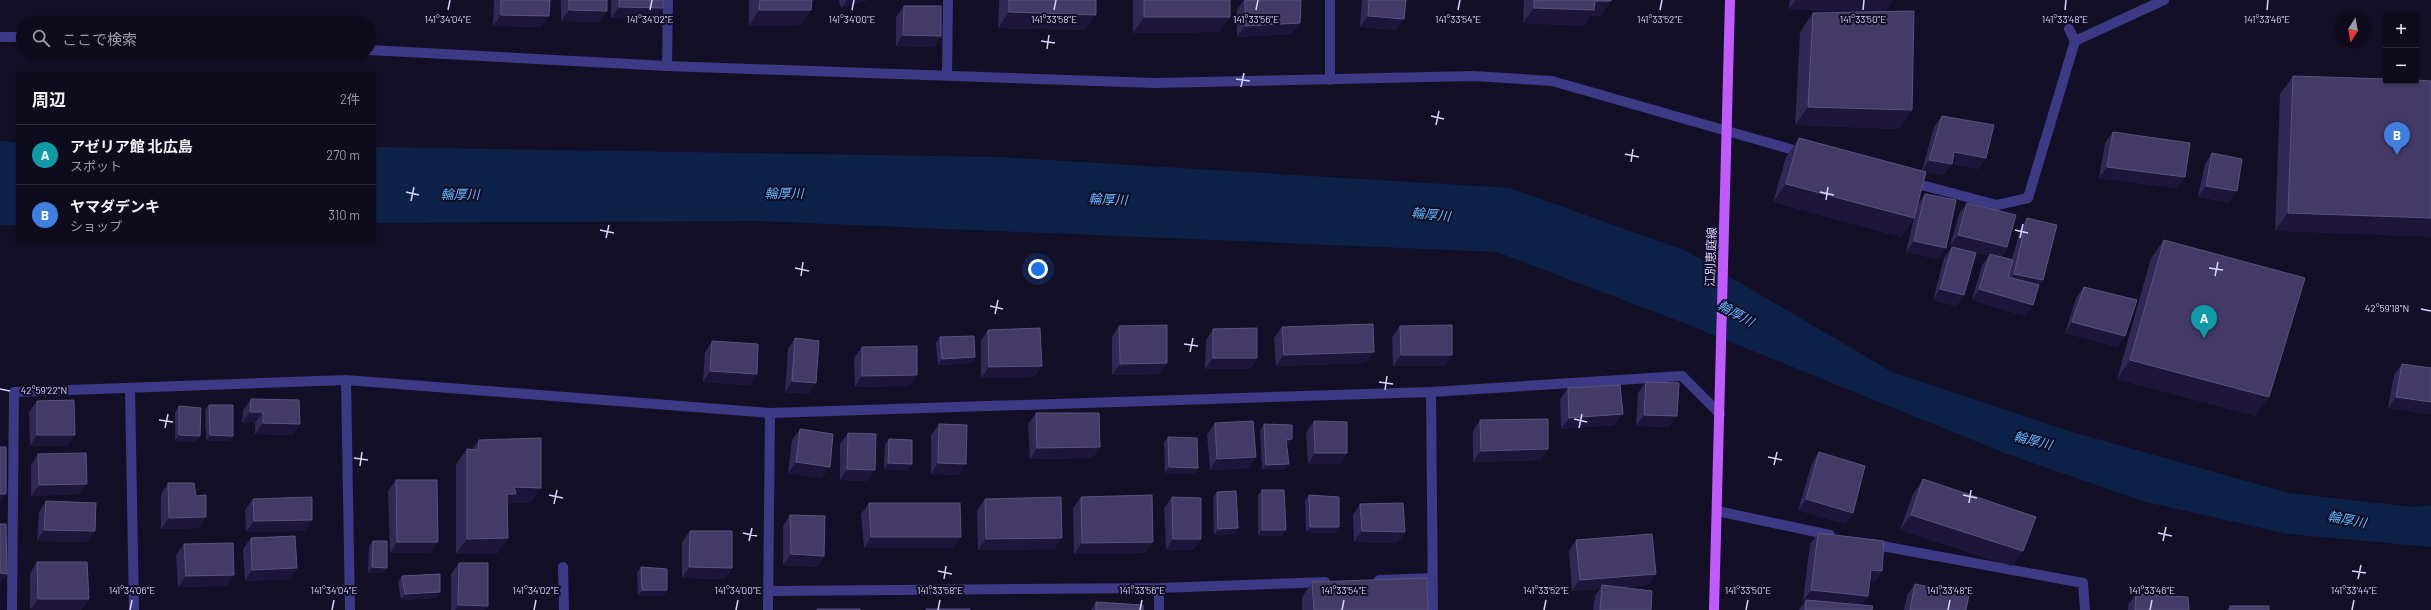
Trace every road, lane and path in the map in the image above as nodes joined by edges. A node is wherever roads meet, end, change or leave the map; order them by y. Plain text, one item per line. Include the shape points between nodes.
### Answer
1 (668, 0) edge
2 (948, 0) edge
3 (1330, 0) edge
4 (1730, 0) edge
5 (2164, 0) edge
6 (2069, 29) dead end
7 (0, 37) edge
8 (16, 37) edge
9 (2075, 41) junction
10 (376, 50) edge
11 (667, 66) junction
12 (947, 74) junction
13 (1330, 80) junction
14 (1727, 131) junction
15 (1813, 155) edge
16 (1897, 178) edge
17 (346, 380) junction
18 (130, 389) junction
19 (1431, 392) junction
20 (770, 413) junction
21 (1720, 414) junction
22 (1717, 511) junction
23 (1844, 538) edge
24 (1859, 542) edge
25 (563, 567) dead end
26 (1433, 578) junction
27 (1370, 580) edge
28 (1339, 581) edge
29 (1159, 588) junction
30 (769, 591) junction
31 (12, 610) edge
32 (134, 610) edge
33 (350, 610) edge
34 (564, 610) edge
35 (768, 610) edge
36 (1159, 610) edge
37 (1433, 610) edge
38 (1714, 610) edge
39 (2084, 610) edge

1 - 11 street
2 - 12 street
3 - 13 street
4 - 14 main road, 江別恵庭線
5 - 9 street
6 - 9 street
7 - 8 street
9 - 16 street via 2028,198 1997,206
10 - 11 street
11 - 12 street
12 - 13 street via 1155,83
13 - 14 street via 1473,76 1552,81
14 - 15 street
14 - 21 main road, 江別恵庭線
17 - 18 street
17 - 20 street
17 - 33 street
18 - 31 street via 14,392
18 - 32 street
19 - 20 street
19 - 21 street via 1682,376
19 - 26 street
20 - 30 street
21 - 22 main road, 江別恵庭線
22 - 23 street
22 - 38 main road, 江別恵庭線
24 - 39 street via 2083,583
25 - 34 street
26 - 27 street
26 - 37 street
28 - 29 street
29 - 30 street
29 - 36 street
30 - 35 street

